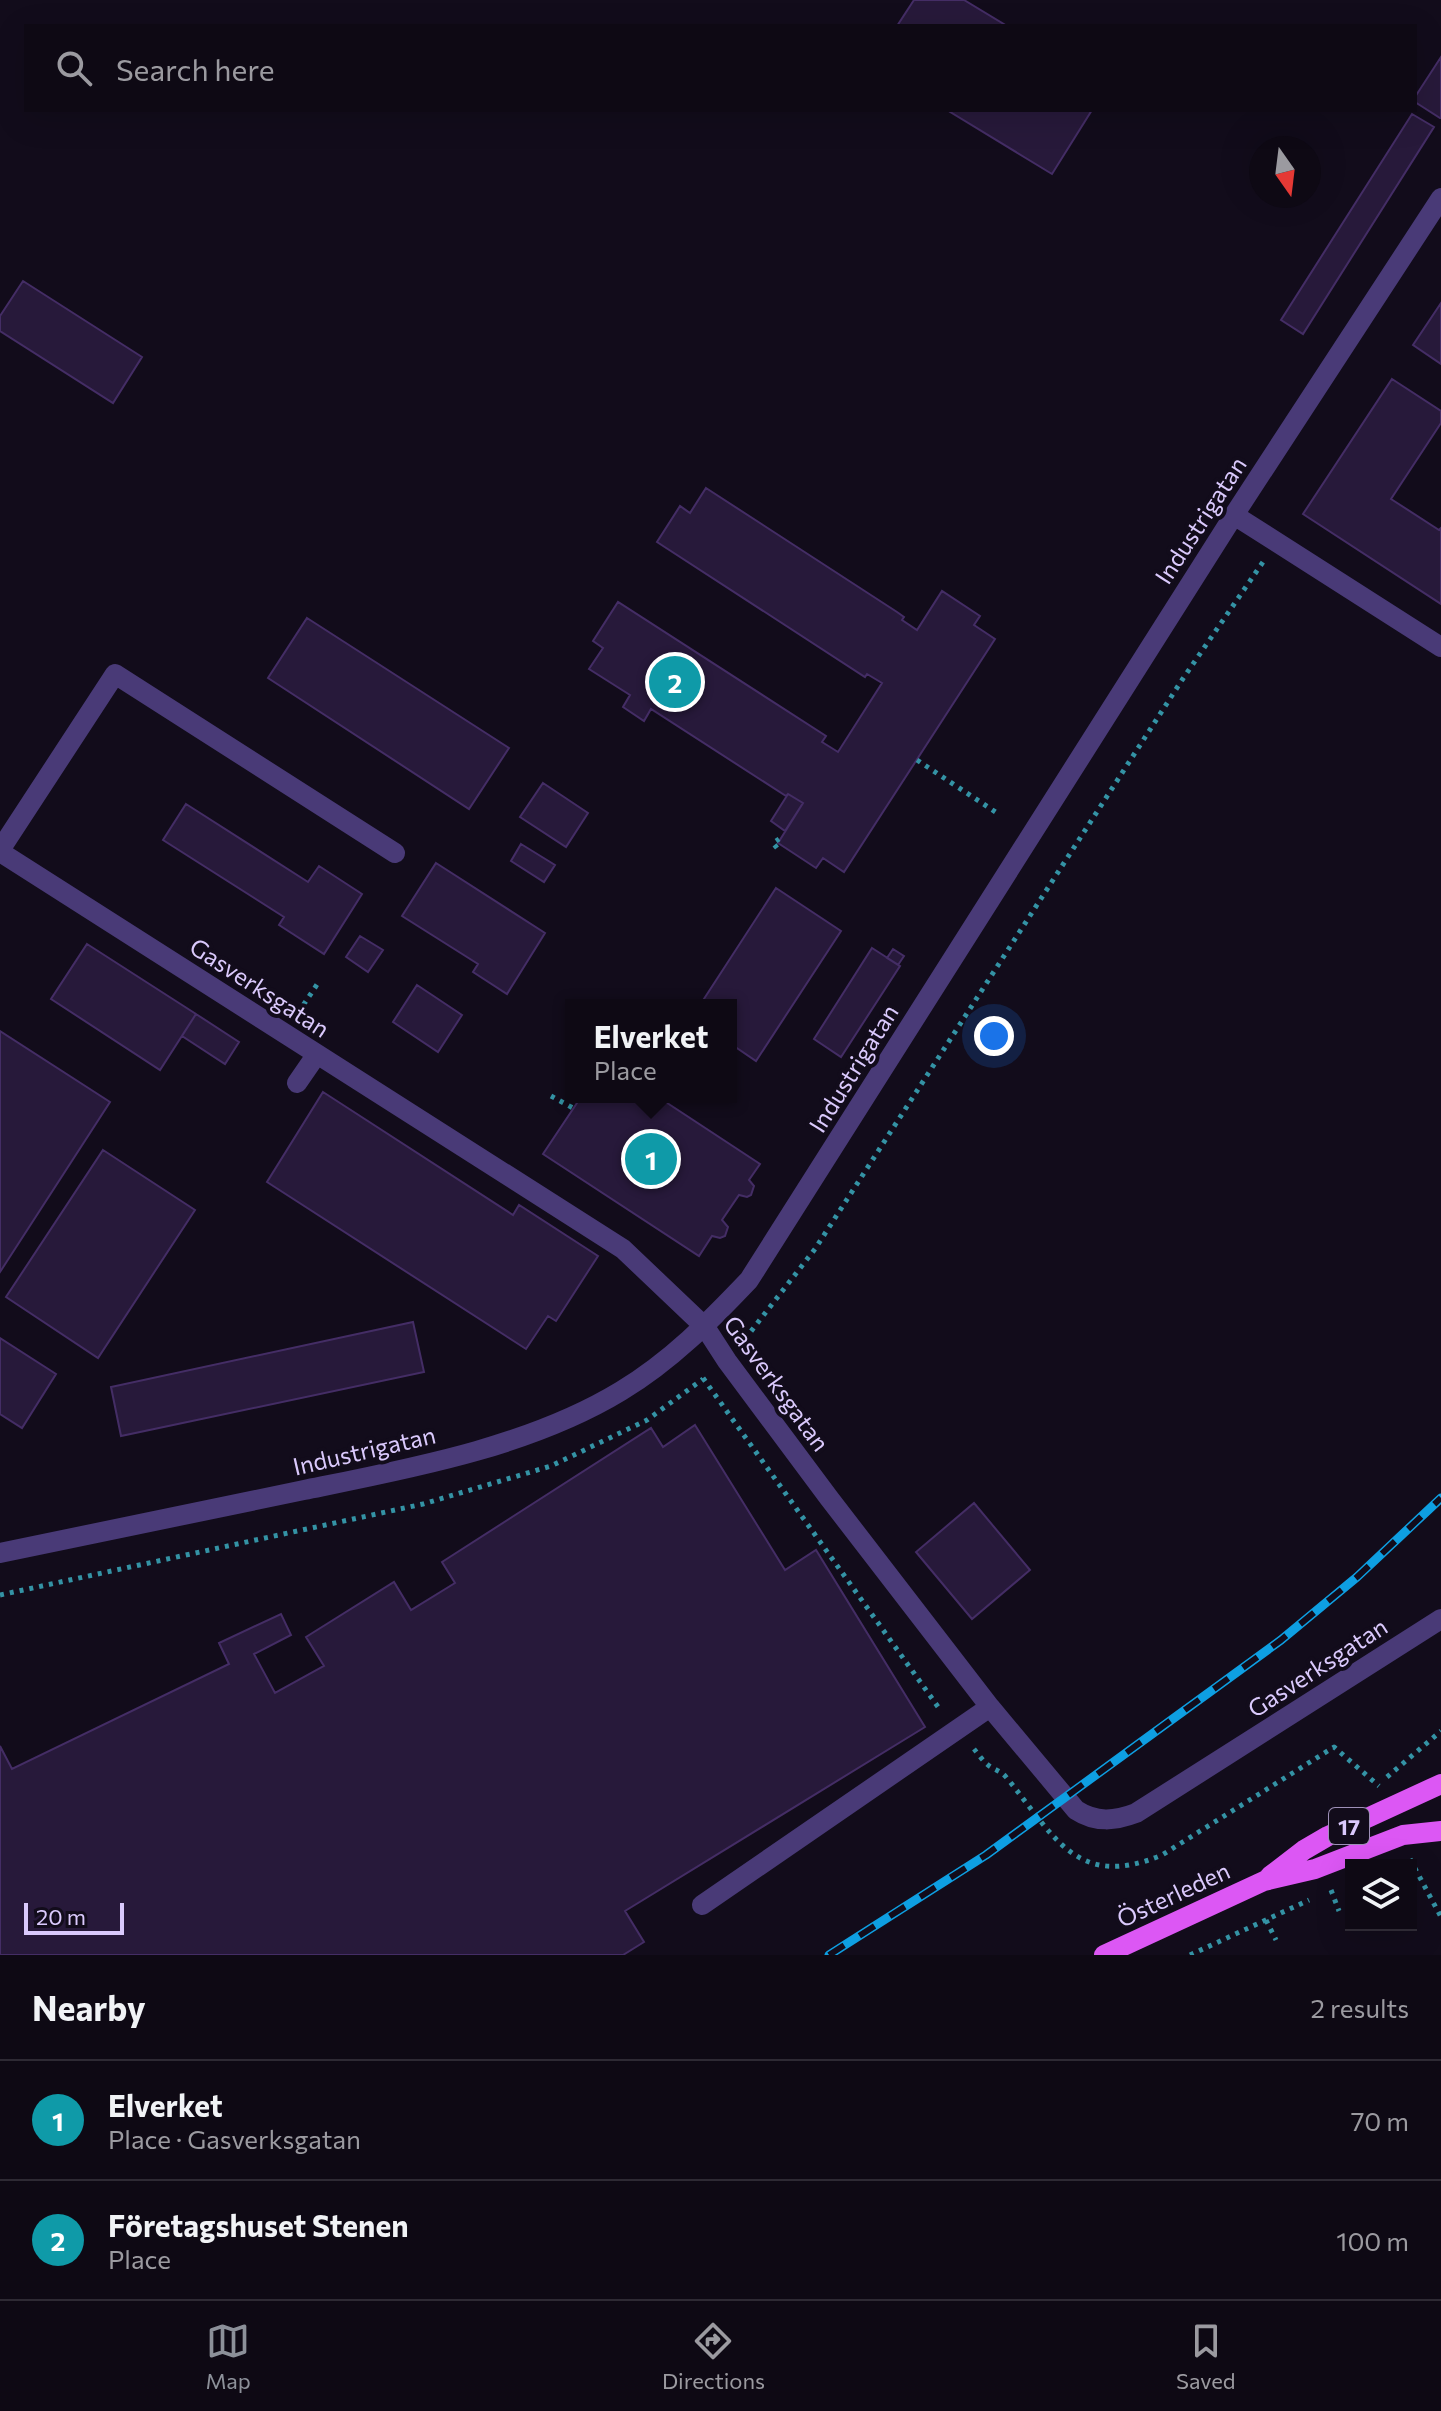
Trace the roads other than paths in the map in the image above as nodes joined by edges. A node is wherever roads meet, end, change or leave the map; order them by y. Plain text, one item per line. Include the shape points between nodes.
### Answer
1 (1441, 198) edge
2 (1234, 515) junction
3 (1441, 647) edge
4 (0, 851) edge
5 (395, 853) dead end
6 (317, 1054) junction
7 (297, 1083) dead end
8 (705, 1327) junction
9 (0, 1553) edge
10 (1439, 1621) edge
11 (990, 1707) junction
12 (1441, 1784) edge
13 (1441, 1831) edge
14 (1264, 1881) junction
15 (702, 1905) dead end
16 (1104, 1955) edge

1 - 2 street, Industrigatan
2 - 3 street
2 - 8 street, Industrigatan via 749,1280
4 - 5 street via 115,674
4 - 6 street, Gasverksgatan
6 - 7 street
6 - 8 street, Gasverksgatan via 623,1249
8 - 9 street, Industrigatan via 621,1392 533,1433 414,1467
8 - 11 street, Gasverksgatan
10 - 11 street, Gasverksgatan via 1120,1819 1088,1818 1076,1810
11 - 15 street
12 - 14 main road, Österleden / 17 via 1328,1836
13 - 14 main road, Österleden / 17 via 1403,1835 1315,1869
14 - 16 main road, Österleden / 17

